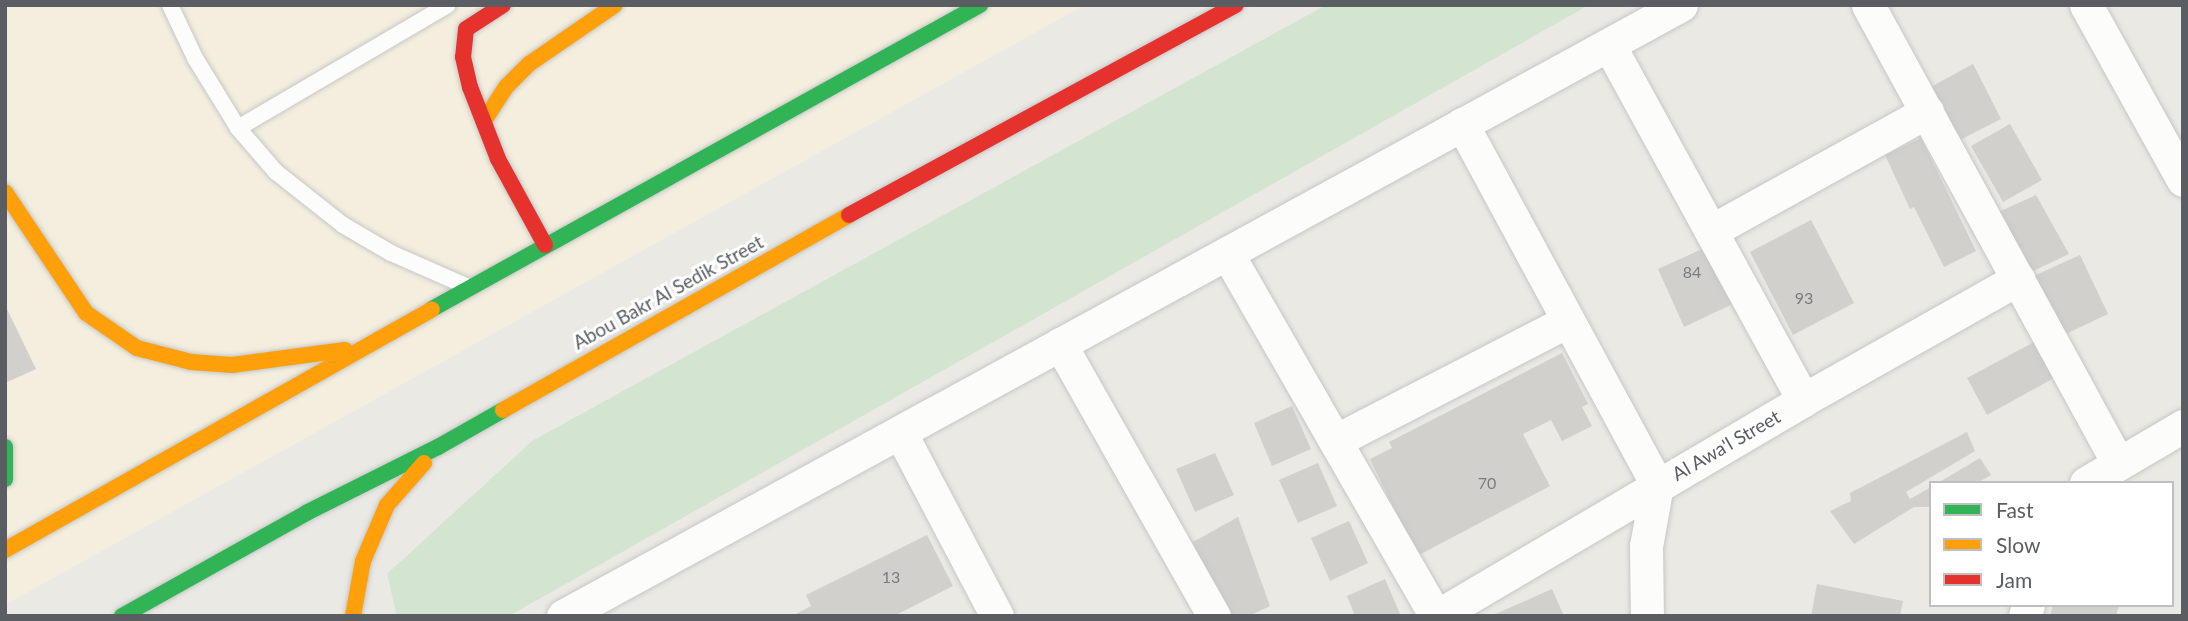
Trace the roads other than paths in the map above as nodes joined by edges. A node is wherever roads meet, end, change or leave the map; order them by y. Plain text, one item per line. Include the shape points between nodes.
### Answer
1 (170, 5) edge
2 (450, 5) edge
3 (503, 5) edge
4 (615, 5) edge
5 (980, 5) edge
6 (1681, 5) edge
7 (1868, 5) edge
8 (2086, 5) edge
9 (1233, 6) edge
10 (467, 29) junction
11 (1609, 46) junction
12 (1927, 112) junction
13 (484, 121) junction
14 (1462, 124) junction
15 (238, 128) junction
16 (2179, 163) edge
17 (5, 192) edge
18 (1711, 231) junction
19 (545, 245) junction
20 (1227, 253) junction
21 (2018, 279) junction
22 (471, 288) junction
23 (1567, 321) junction
24 (1060, 344) junction
25 (368, 347) junction
26 (1803, 400) junction
27 (2183, 426) edge
28 (900, 432) junction
29 (1335, 441) junction
30 (5, 447) edge
31 (438, 447) junction
32 (2118, 463) junction
33 (5, 479) edge
34 (2090, 481) edge
35 (1657, 485) junction
36 (5, 550) edge
37 (121, 616) edge
38 (353, 616) edge
39 (564, 616) edge
40 (997, 616) edge
41 (1214, 616) edge
42 (1436, 616) edge
43 (1647, 616) edge

1 - 15 lane via 195,58
2 - 10 lane
2 - 15 lane
3 - 10 main road
4 - 13 main road via 529,64 506,87
5 - 19 main road
6 - 11 street
7 - 12 street
8 - 16 street
9 - 31 main road, Abou Bakr Al Sedik Street via 799,242
10 - 13 main road via 463,57
11 - 14 street
11 - 18 street
12 - 18 street
12 - 21 street
13 - 19 main road via 498,159
14 - 20 street
14 - 23 street
15 - 22 lane via 276,172 343,225 391,253
17 - 25 main road via 86,313 137,348 191,362 232,365
18 - 26 street
19 - 22 main road
20 - 24 street
20 - 29 street
21 - 26 street, Al Awa'l Street
21 - 32 street
22 - 25 main road
23 - 29 street
23 - 35 street
24 - 28 street
24 - 41 street
25 - 36 main road
26 - 35 street, Al Awa'l Street
27 - 32 street
28 - 39 street
28 - 40 street
29 - 42 street
30 - 33 main road
31 - 37 main road, Abou Bakr Al Sedik Street via 306,513
31 - 38 main road via 387,505 363,561
32 - 34 street
35 - 42 street, Al Awa'l Street
35 - 43 street via 1646,546

